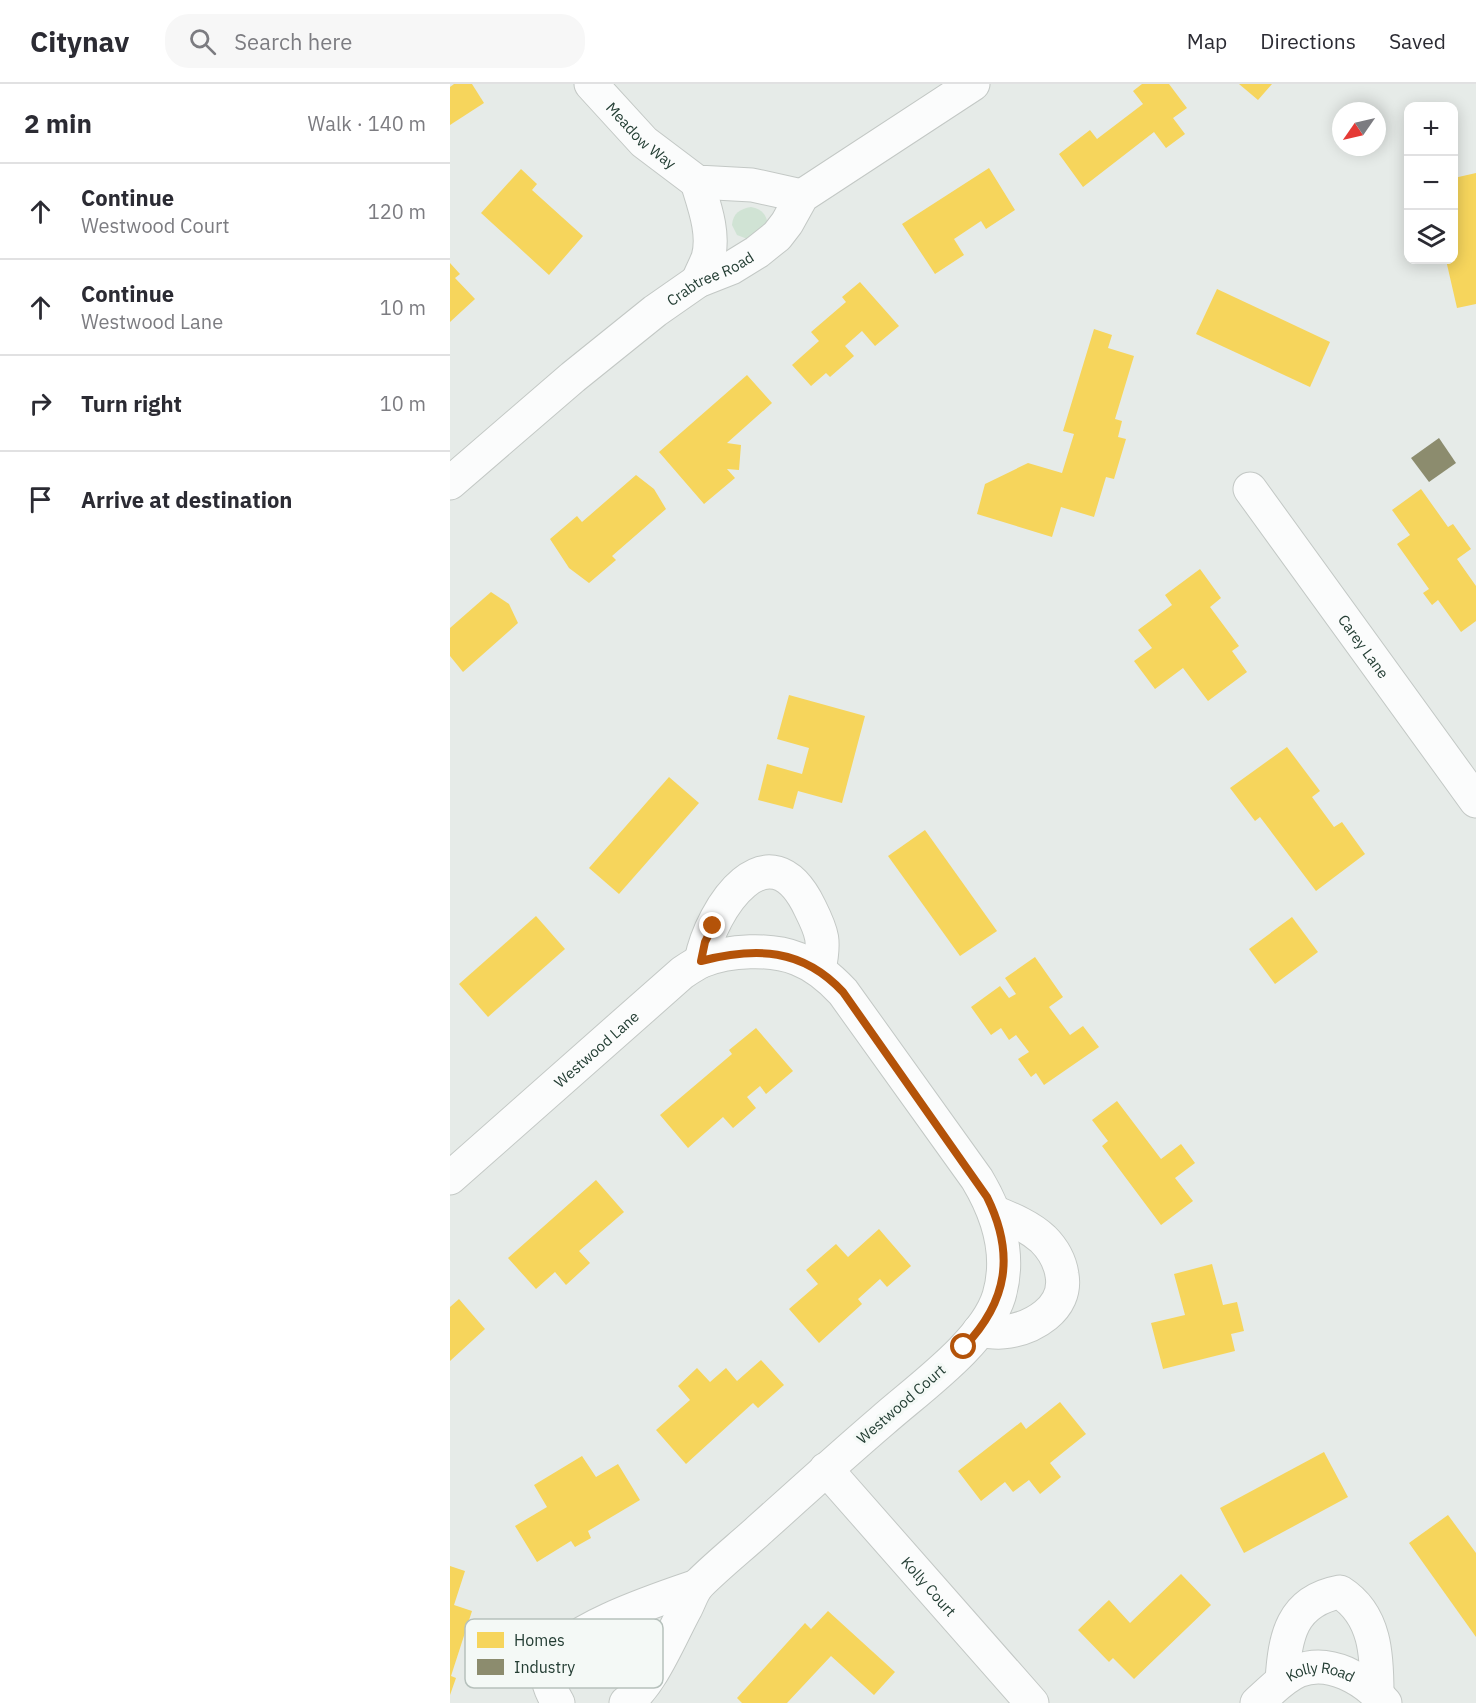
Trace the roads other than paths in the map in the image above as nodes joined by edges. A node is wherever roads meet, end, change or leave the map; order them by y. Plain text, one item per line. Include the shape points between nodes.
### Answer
1 (591, 84) edge
2 (973, 84) edge
3 (697, 182) junction
4 (802, 196) junction
5 (698, 281) junction
6 (450, 483) edge
7 (1250, 489) dead end
8 (1476, 801) edge
9 (757, 952) joint
10 (701, 961) junction
11 (819, 970) junction
12 (450, 1178) edge
13 (994, 1212) junction
14 (980, 1331) junction
15 (826, 1469) junction
16 (698, 1586) junction
17 (612, 1619) edge
18 (663, 1650) edge
19 (1282, 1680) junction
20 (550, 1688) edge
21 (641, 1688) edge
22 (1381, 1699) edge
23 (558, 1703) edge
24 (626, 1703) edge
25 (1032, 1703) edge
26 (1257, 1703) edge

1 - 3 street, Meadow Way via 644,141
2 - 4 street, Crabtree Road
3 - 4 street via 752,185
3 - 5 street via 710,234 708,256
4 - 5 street, Crabtree Road via 777,236 731,268
5 - 6 street, Crabtree Road via 573,377
7 - 8 street, Carey Lane
9 - 10 street, Westwood Lane
9 - 11 street, Westwood Court via 797,958
10 - 11 street via 705,942 725,904 747,879 767,872 794,882 805,896 824,947
10 - 12 street, Westwood Lane
11 - 13 street, Westwood Court via 843,992 976,1179
13 - 14 street, Westwood Court via 1003,1252 1003,1273 999,1296
13 - 14 street via 1024,1225 1042,1239 1054,1253 1064,1281 1054,1308 1043,1318 1004,1332
14 - 15 street, Westwood Court
15 - 16 street, Westwood Court
15 - 25 street, Kolly Court
16 - 17 street, Westwood Court
16 - 18 street, Westwood Court
19 - 22 street, Kolly Road via 1314,1667 1332,1669 1364,1683
19 - 22 street via 1291,1627 1304,1609 1324,1595 1340,1592 1353,1600 1367,1623 1375,1648
19 - 26 street, Kolly Road
20 - 23 street, Westwood Court
21 - 24 street, Westwood Court

